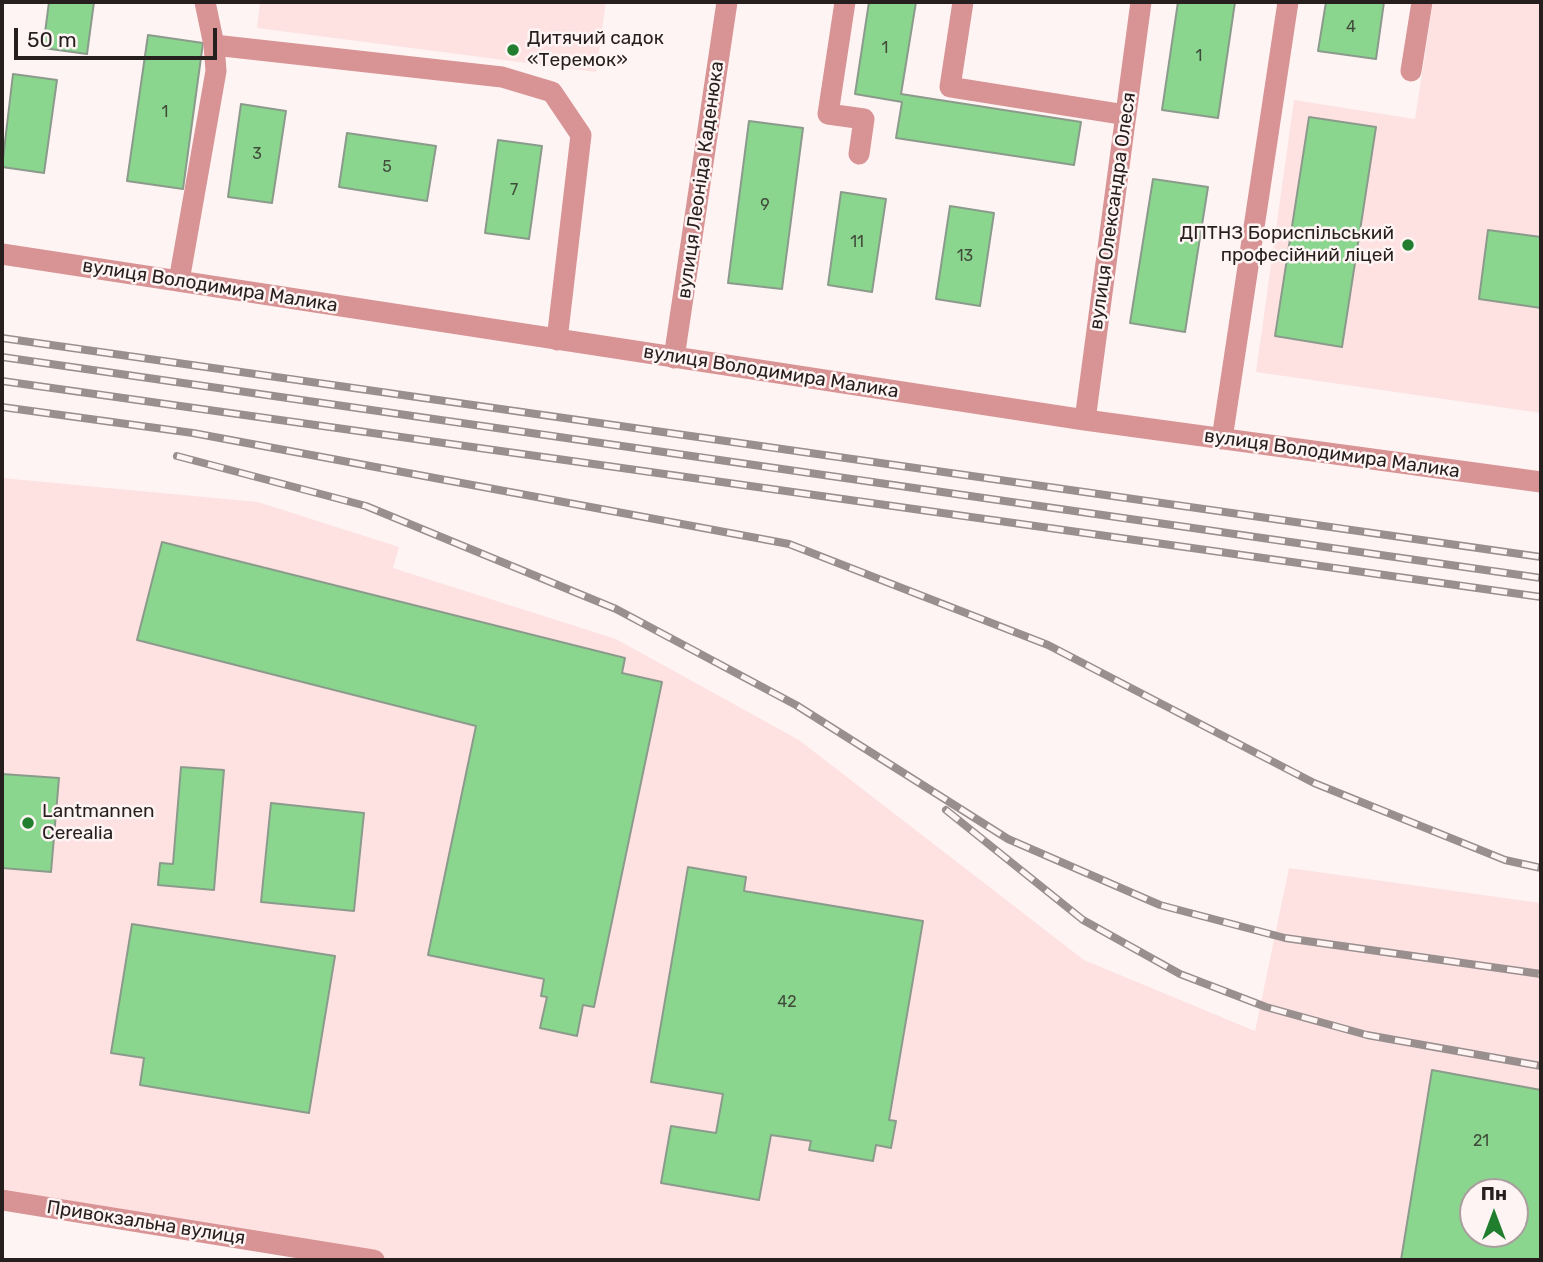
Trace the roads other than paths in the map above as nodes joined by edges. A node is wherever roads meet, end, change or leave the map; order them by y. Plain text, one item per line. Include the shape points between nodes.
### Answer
1 (205, 2) edge
2 (727, 2) edge
3 (845, 2) edge
4 (963, 2) edge
5 (1141, 2) edge
6 (1288, 2) edge
7 (1422, 2) edge
8 (215, 45) junction
9 (1411, 71) dead end
10 (1126, 115) junction
11 (859, 154) dead end
12 (2, 254) edge
13 (179, 281) junction
14 (556, 340) junction
15 (674, 358) junction
16 (1085, 420) junction
17 (1222, 439) junction
18 (1541, 482) edge
19 (2, 1200) edge
20 (374, 1260) edge

1 - 8 street
2 - 15 street, вулиця Леоніда Каденюка
3 - 11 street via 828,114 864,119
4 - 10 street via 950,88
5 - 10 street, вулиця Олександра Олеся
6 - 17 street
7 - 9 street
8 - 13 street via 212,100
8 - 14 street via 502,77 552,92 581,135
10 - 16 street, вулиця Олександра Олеся
12 - 13 street, вулиця Володимира Малика
13 - 14 street, вулиця Володимира Малика
14 - 15 street, вулиця Володимира Малика
15 - 16 street, вулиця Володимира Малика
16 - 17 street, вулиця Володимира Малика
17 - 18 street, вулиця Володимира Малика
19 - 20 street, Привокзальна вулиця

